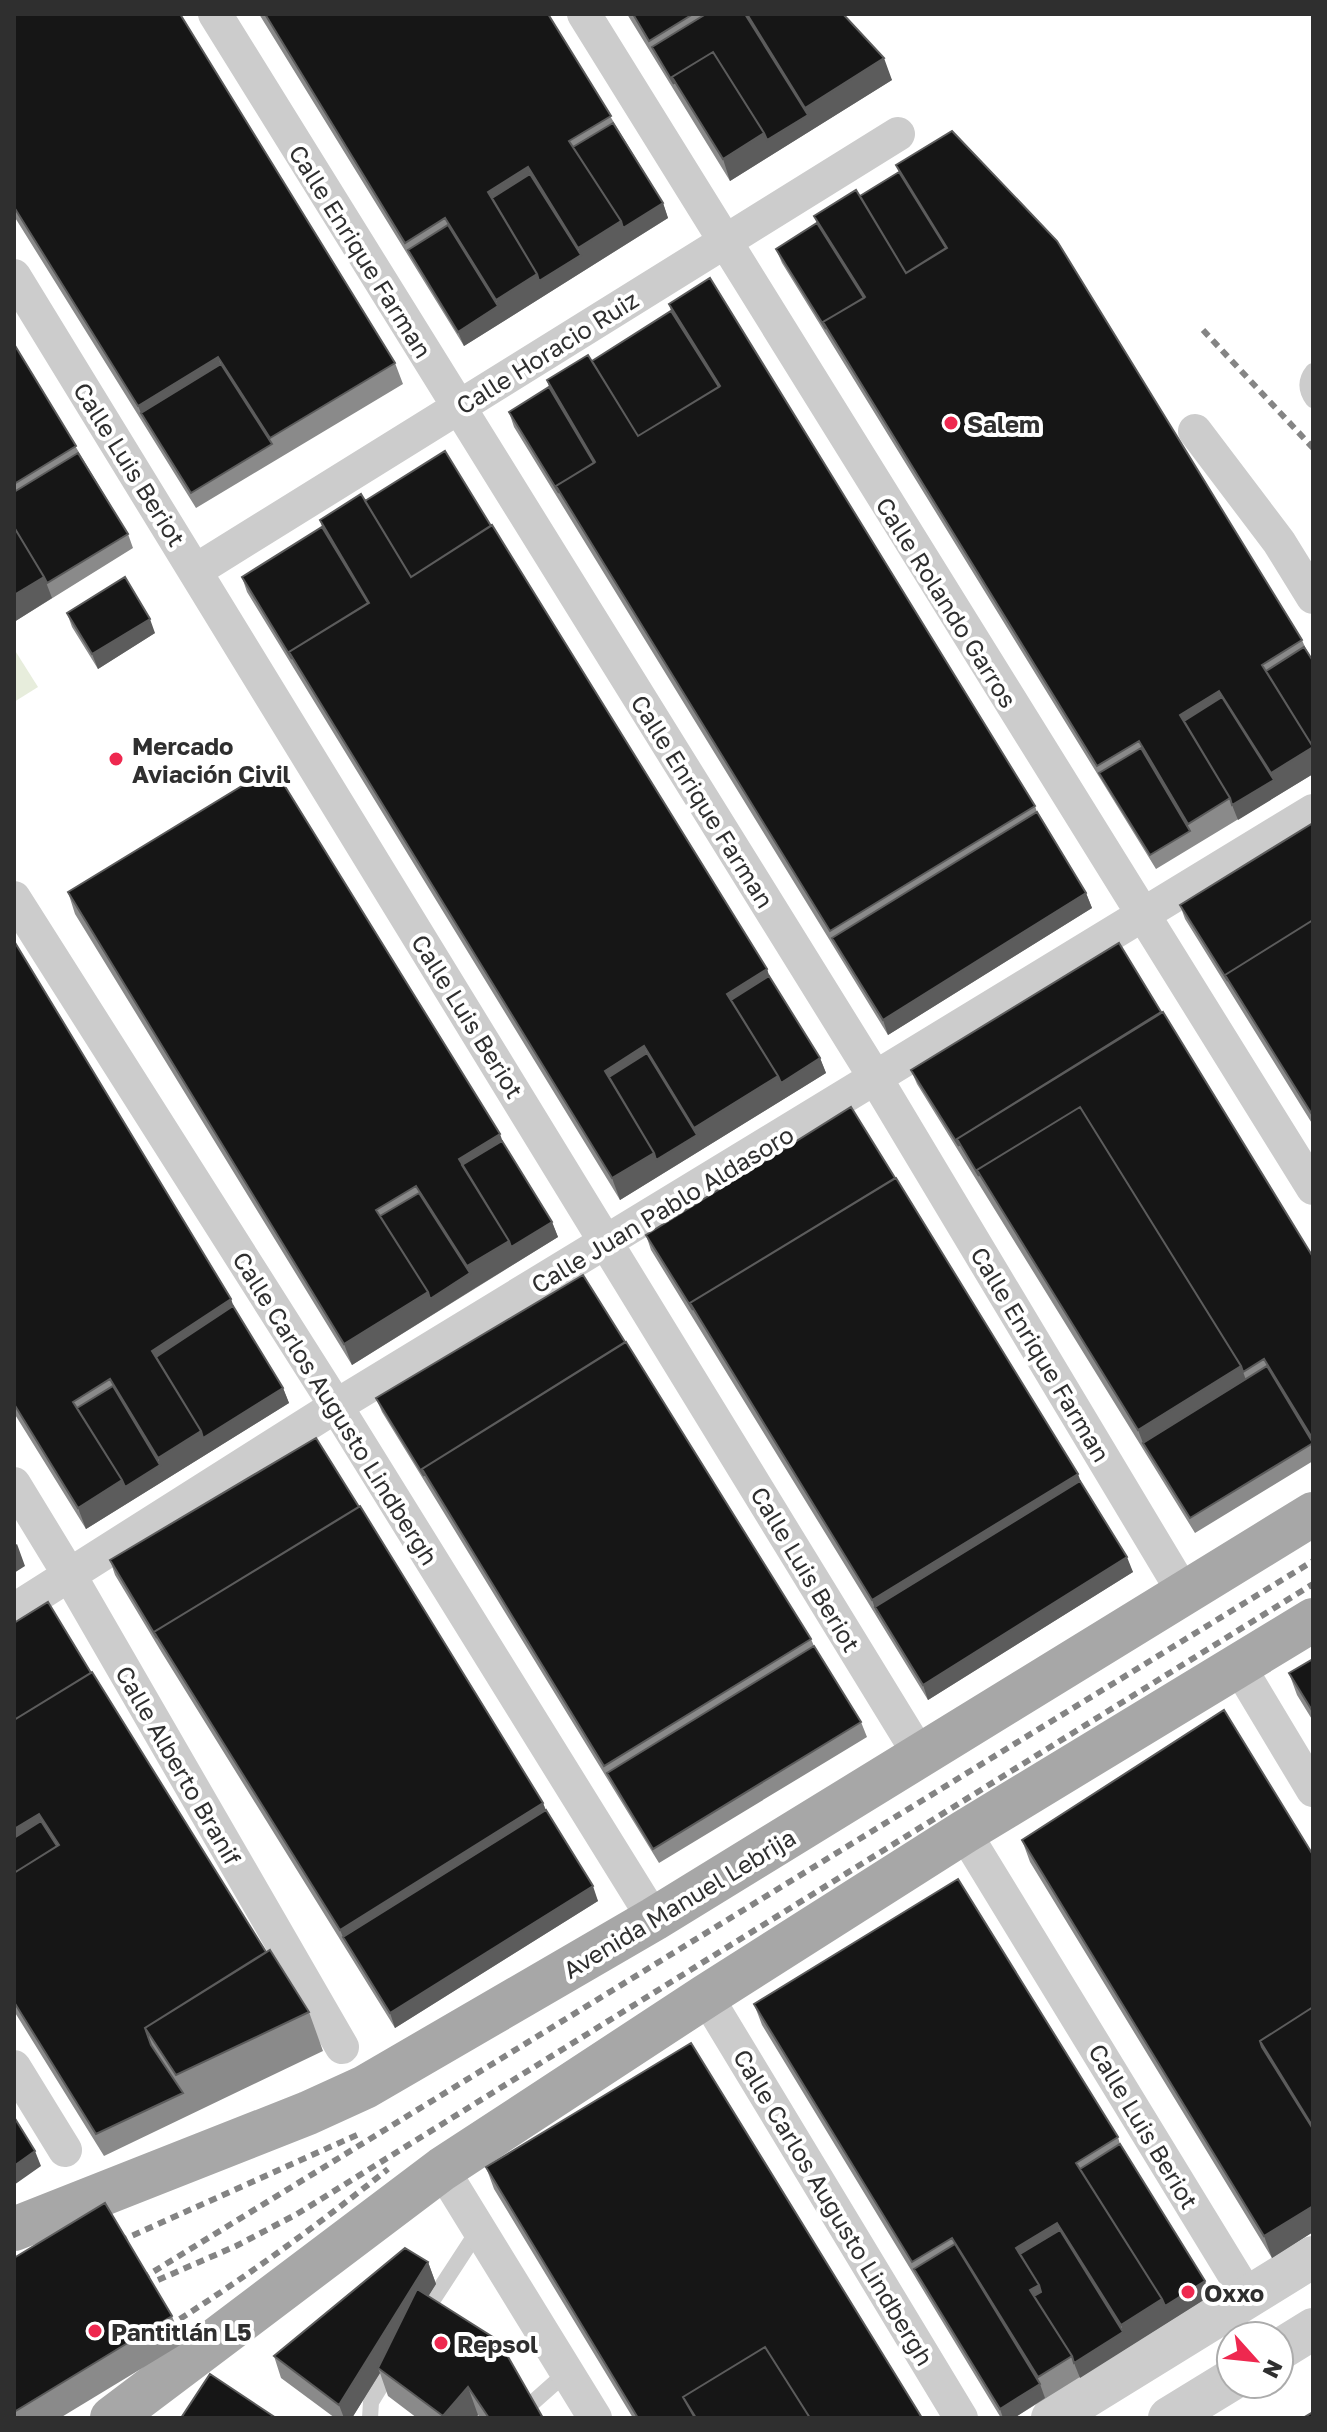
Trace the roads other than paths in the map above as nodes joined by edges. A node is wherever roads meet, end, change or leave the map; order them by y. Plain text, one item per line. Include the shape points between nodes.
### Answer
1 (215, 14) edge
2 (584, 14) edge
3 (898, 134) dead end
4 (724, 243) junction
5 (14, 276) edge
6 (1313, 371) edge
7 (1313, 400) edge
8 (457, 407) junction
9 (1195, 431) dead end
10 (195, 571) junction
11 (1313, 597) edge
12 (1313, 811) edge
13 (14, 898) edge
14 (1142, 915) junction
15 (876, 1079) junction
16 (1313, 1188) edge
17 (607, 1243) junction
18 (336, 1406) junction
19 (14, 1484) edge
20 (1313, 1514) edge
21 (70, 1576) junction
22 (1184, 1593) junction
23 (14, 1610) edge
24 (1313, 1620) edge
25 (1238, 1665) junction
26 (921, 1757) junction
27 (1313, 1790) edge
28 (964, 1832) junction
29 (654, 1919) junction
30 (706, 1996) junction
31 (342, 2047) dead end
32 (14, 2067) edge
33 (65, 2150) dead end
34 (442, 2169) junction
35 (14, 2229) edge
36 (479, 2229) junction
37 (1313, 2257) edge
38 (1248, 2297) junction
39 (418, 2324) edge
40 (1313, 2329) edge
41 (1295, 2340) edge
42 (403, 2350) edge
43 (566, 2373) junction
44 (165, 2379) junction
45 (1215, 2390) edge
46 (530, 2405) edge
47 (112, 2418) edge
48 (141, 2418) edge
49 (370, 2418) edge
50 (595, 2418) edge
51 (961, 2418) edge
52 (1052, 2418) edge
53 (1169, 2418) edge

1 - 8 street, Calle Enrique Farman
2 - 4 street, Calle Rolando Garros
3 - 4 street, Calle Horacio Ruiz
4 - 8 street, Calle Horacio Ruiz
4 - 14 street, Calle Rolando Garros
5 - 10 street, Calle Luis Beriot
6 - 7 lane via 1307,390
8 - 10 street, Calle Horacio Ruiz
8 - 15 street, Calle Enrique Farman
9 - 11 street via 1279,542
10 - 17 street, Calle Luis Beriot
12 - 14 street, Calle Juan Pablo Aldasoro
13 - 18 street, Calle Carlos Augusto Lindbergh
14 - 15 street, Calle Juan Pablo Aldasoro
14 - 16 street, Calle Rolando Garros
15 - 17 street, Calle Juan Pablo Aldasoro
15 - 22 street, Calle Enrique Farman
17 - 18 street, Calle Juan Pablo Aldasoro
17 - 26 street, Calle Luis Beriot
18 - 21 street, Calle Juan Pablo Aldasoro
18 - 29 street, Calle Carlos Augusto Lindbergh
19 - 21 street, Calle Alberto Branif
20 - 22 main road, Avenida Manuel Lebrija
21 - 23 street, Calle Juan Pablo Aldasoro
21 - 31 street, Calle Alberto Branif
22 - 26 main road, Avenida Manuel Lebrija
24 - 25 main road
25 - 27 street
25 - 28 main road
26 - 29 main road, Avenida Manuel Lebrija
28 - 30 main road
28 - 38 street, Calle Luis Beriot
29 - 35 main road, Avenida Manuel Lebrija via 365,2087
30 - 34 main road
30 - 51 street, Calle Carlos Augusto Lindbergh
32 - 33 street
34 - 36 street
34 - 44 main road
36 - 39 lane
36 - 43 street
37 - 38 street
38 - 52 street
40 - 41 street
42 - 49 lane via 371,2402
43 - 46 lane
43 - 50 street
44 - 47 main road
44 - 48 lane
45 - 53 street

